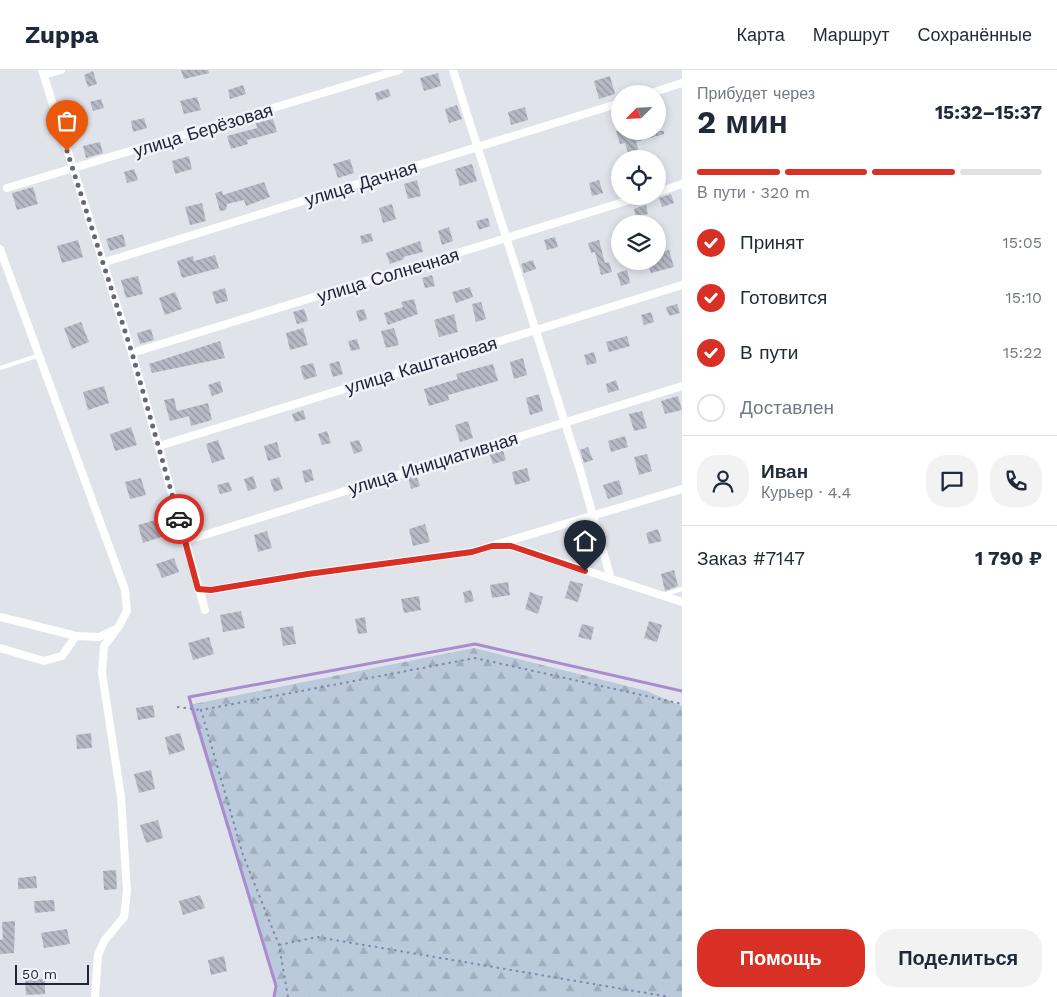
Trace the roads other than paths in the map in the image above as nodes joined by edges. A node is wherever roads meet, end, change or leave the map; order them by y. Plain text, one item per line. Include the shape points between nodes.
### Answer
1 (60, 70) edge
2 (399, 70) edge
3 (453, 70) edge
4 (43, 73) edge
5 (682, 83) edge
6 (666, 88) edge
7 (611, 105) edge
8 (478, 147) junction
9 (73, 170) junction
10 (682, 184) edge
11 (7, 188) dead end
12 (666, 189) edge
13 (615, 205) edge
14 (507, 239) junction
15 (0, 249) edge
16 (102, 263) junction
17 (682, 285) edge
18 (535, 330) junction
19 (132, 353) junction
20 (40, 355) junction
21 (0, 368) edge
22 (682, 386) edge
23 (563, 423) junction
24 (159, 446) junction
25 (682, 489) edge
26 (594, 517) junction
27 (185, 541) junction
28 (492, 546) junction
29 (611, 579) junction
30 (198, 589) junction
31 (682, 589) edge
32 (662, 596) junction
33 (682, 602) edge
34 (205, 610) dead end
35 (0, 617) edge
36 (118, 628) junction
37 (76, 636) junction
38 (0, 648) edge
39 (95, 997) edge

1 - 4 street
2 - 9 street, улица Берёзовая
3 - 8 street
4 - 9 street
5 - 6 street
7 - 8 street, улица Дачная
8 - 14 street
8 - 16 street, улица Дачная
9 - 11 street, улица Берёзовая
9 - 16 street
10 - 12 street
13 - 14 street, улица Солнечная
14 - 18 street
14 - 19 street, улица Солнечная
15 - 20 street
16 - 19 street
17 - 18 street, улица Каштановая
18 - 23 street
18 - 24 street, улица Каштановая
19 - 24 street
20 - 21 lane
20 - 36 street via 125,590 127,612
22 - 23 street, улица Инициативная
23 - 26 street
23 - 27 street, улица Инициативная
24 - 27 street
25 - 26 street
26 - 28 street
26 - 29 street
27 - 30 street
28 - 29 street via 511,546
28 - 30 street via 472,552 211,590
29 - 32 street
30 - 34 street
31 - 32 lane
32 - 33 street
35 - 37 street
36 - 37 street via 99,637
36 - 39 street via 104,646 102,673 121,797 127,891 124,917 104,941 98,955
37 - 38 street via 62,656 44,661

